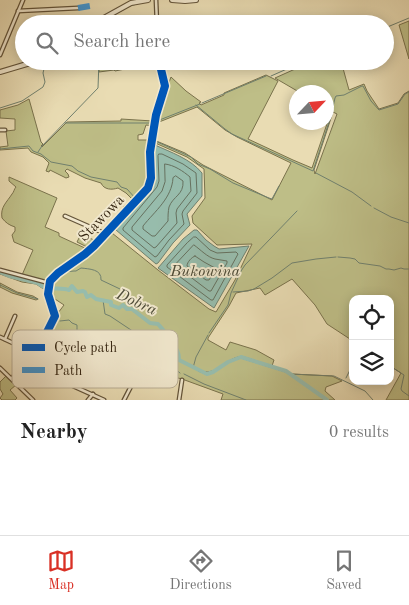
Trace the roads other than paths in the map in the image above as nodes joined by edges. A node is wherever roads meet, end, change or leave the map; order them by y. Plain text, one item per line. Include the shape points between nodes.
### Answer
1 (22, 0) edge
2 (148, 0) edge
3 (156, 0) edge
4 (172, 0) edge
5 (196, 0) edge
6 (138, 1) edge
7 (78, 8) dead end
8 (18, 11) junction
9 (16, 15) edge
10 (109, 15) edge
11 (157, 15) edge
12 (15, 18) edge
13 (0, 55) edge
14 (15, 68) edge
15 (161, 70) edge
16 (0, 72) edge
17 (0, 130) edge
18 (5, 130) dead end
19 (65, 216) dead end
20 (106, 234) junction
21 (0, 270) edge
22 (48, 286) junction
23 (15, 316) dead end
24 (47, 330) edge
25 (0, 337) edge
26 (5, 339) junction
27 (12, 342) edge
28 (0, 368) edge
29 (11, 378) edge
30 (182, 380) dead end
31 (21, 388) edge
32 (80, 388) edge
33 (130, 388) edge
34 (93, 394) junction
35 (32, 400) edge
36 (88, 400) edge
37 (104, 400) edge
38 (124, 400) edge
39 (179, 400) edge

1 - 8 street
2 - 6 street
3 - 11 street
4 - 5 street
6 - 10 street
7 - 8 street
8 - 9 street
12 - 13 street
14 - 16 street
15 - 20 street, Stawowa via 165,86 150,152 149,186
17 - 18 street
19 - 20 street
20 - 22 street, Stawowa via 58,273
21 - 22 street
22 - 24 street via 54,316
23 - 26 street
25 - 26 street
26 - 27 street
28 - 29 street
30 - 39 street
31 - 35 street
32 - 34 street
33 - 38 street
34 - 36 street
34 - 37 street

